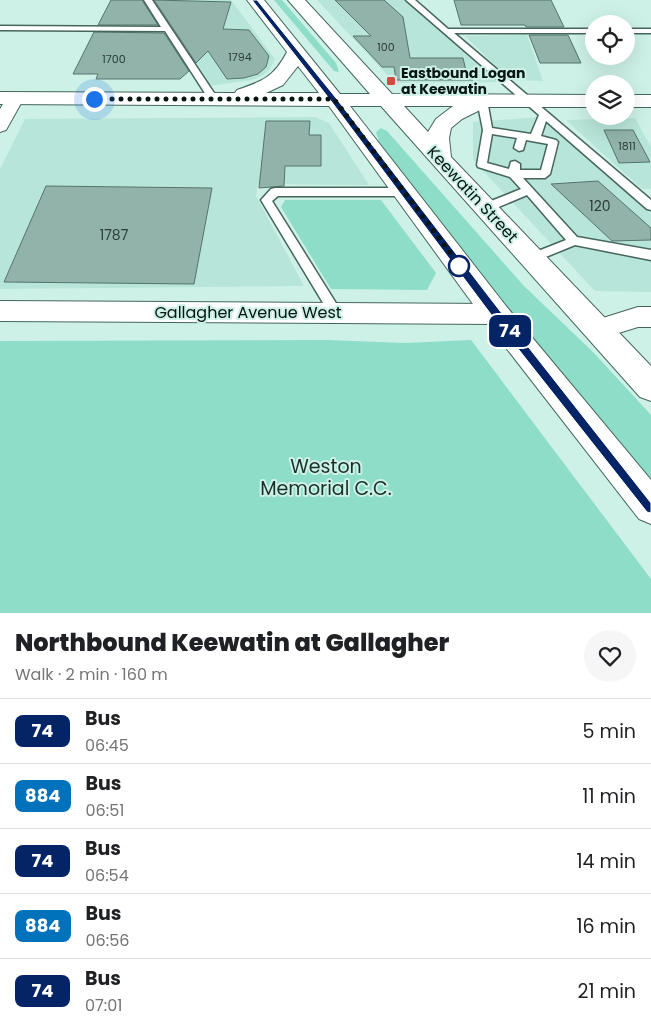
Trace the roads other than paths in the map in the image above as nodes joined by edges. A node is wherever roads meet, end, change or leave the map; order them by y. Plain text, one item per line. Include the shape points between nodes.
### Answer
1 (148, 0) edge
2 (255, 0) edge
3 (296, 0) edge
4 (410, 0) edge
5 (0, 28) edge
6 (167, 29) junction
7 (446, 31) junction
8 (585, 31) edge
9 (635, 31) edge
10 (651, 31) edge
11 (296, 52) junction
12 (8, 98) edge
13 (221, 99) junction
14 (334, 99) junction
15 (482, 100) junction
16 (526, 100) junction
17 (388, 101) junction
18 (585, 101) edge
19 (635, 101) edge
20 (651, 101) edge
21 (544, 114) junction
22 (0, 126) edge
23 (488, 130) junction
24 (523, 135) junction
25 (535, 138) junction
26 (519, 148) dead end
27 (440, 159) junction
28 (514, 169) junction
29 (529, 190) junction
30 (404, 192) junction
31 (646, 198) edge
32 (651, 206) edge
33 (486, 208) junction
34 (574, 242) junction
35 (651, 254) edge
36 (532, 258) junction
37 (0, 311) edge
38 (335, 312) junction
39 (496, 314) junction
40 (651, 317) edge
41 (599, 329) junction
42 (651, 387) edge
43 (651, 507) edge

1 - 6 lane
2 - 11 main road
3 - 17 main road, Keewatin Street
4 - 7 lane
5 - 6 lane
6 - 13 lane
7 - 8 lane
7 - 16 lane
9 - 10 lane
11 - 13 main road via 284,76 270,85
11 - 14 main road
12 - 13 main road
12 - 22 street
13 - 14 main road
14 - 17 main road
14 - 30 main road
15 - 16 main road
15 - 17 main road
15 - 23 lane
15 - 27 main road via 453,116 440,128
16 - 18 main road
16 - 21 lane
17 - 27 main road, Keewatin Street
19 - 20 main road
21 - 25 lane
21 - 31 lane
23 - 24 lane
23 - 28 lane via 482,165
24 - 25 lane
24 - 26 lane
25 - 28 lane via 552,142 545,174
27 - 33 main road, Keewatin Street
28 - 29 lane
29 - 33 lane
29 - 34 lane
30 - 38 lane via 275,192 266,200
30 - 39 main road
31 - 32 lane
33 - 36 main road, Keewatin Street
34 - 35 lane
34 - 36 lane
36 - 41 main road, Keewatin Street
37 - 38 street, Gallagher Avenue West
38 - 39 street, Gallagher Avenue West
39 - 43 main road
40 - 41 street via 638,317
41 - 42 main road, Keewatin Street

